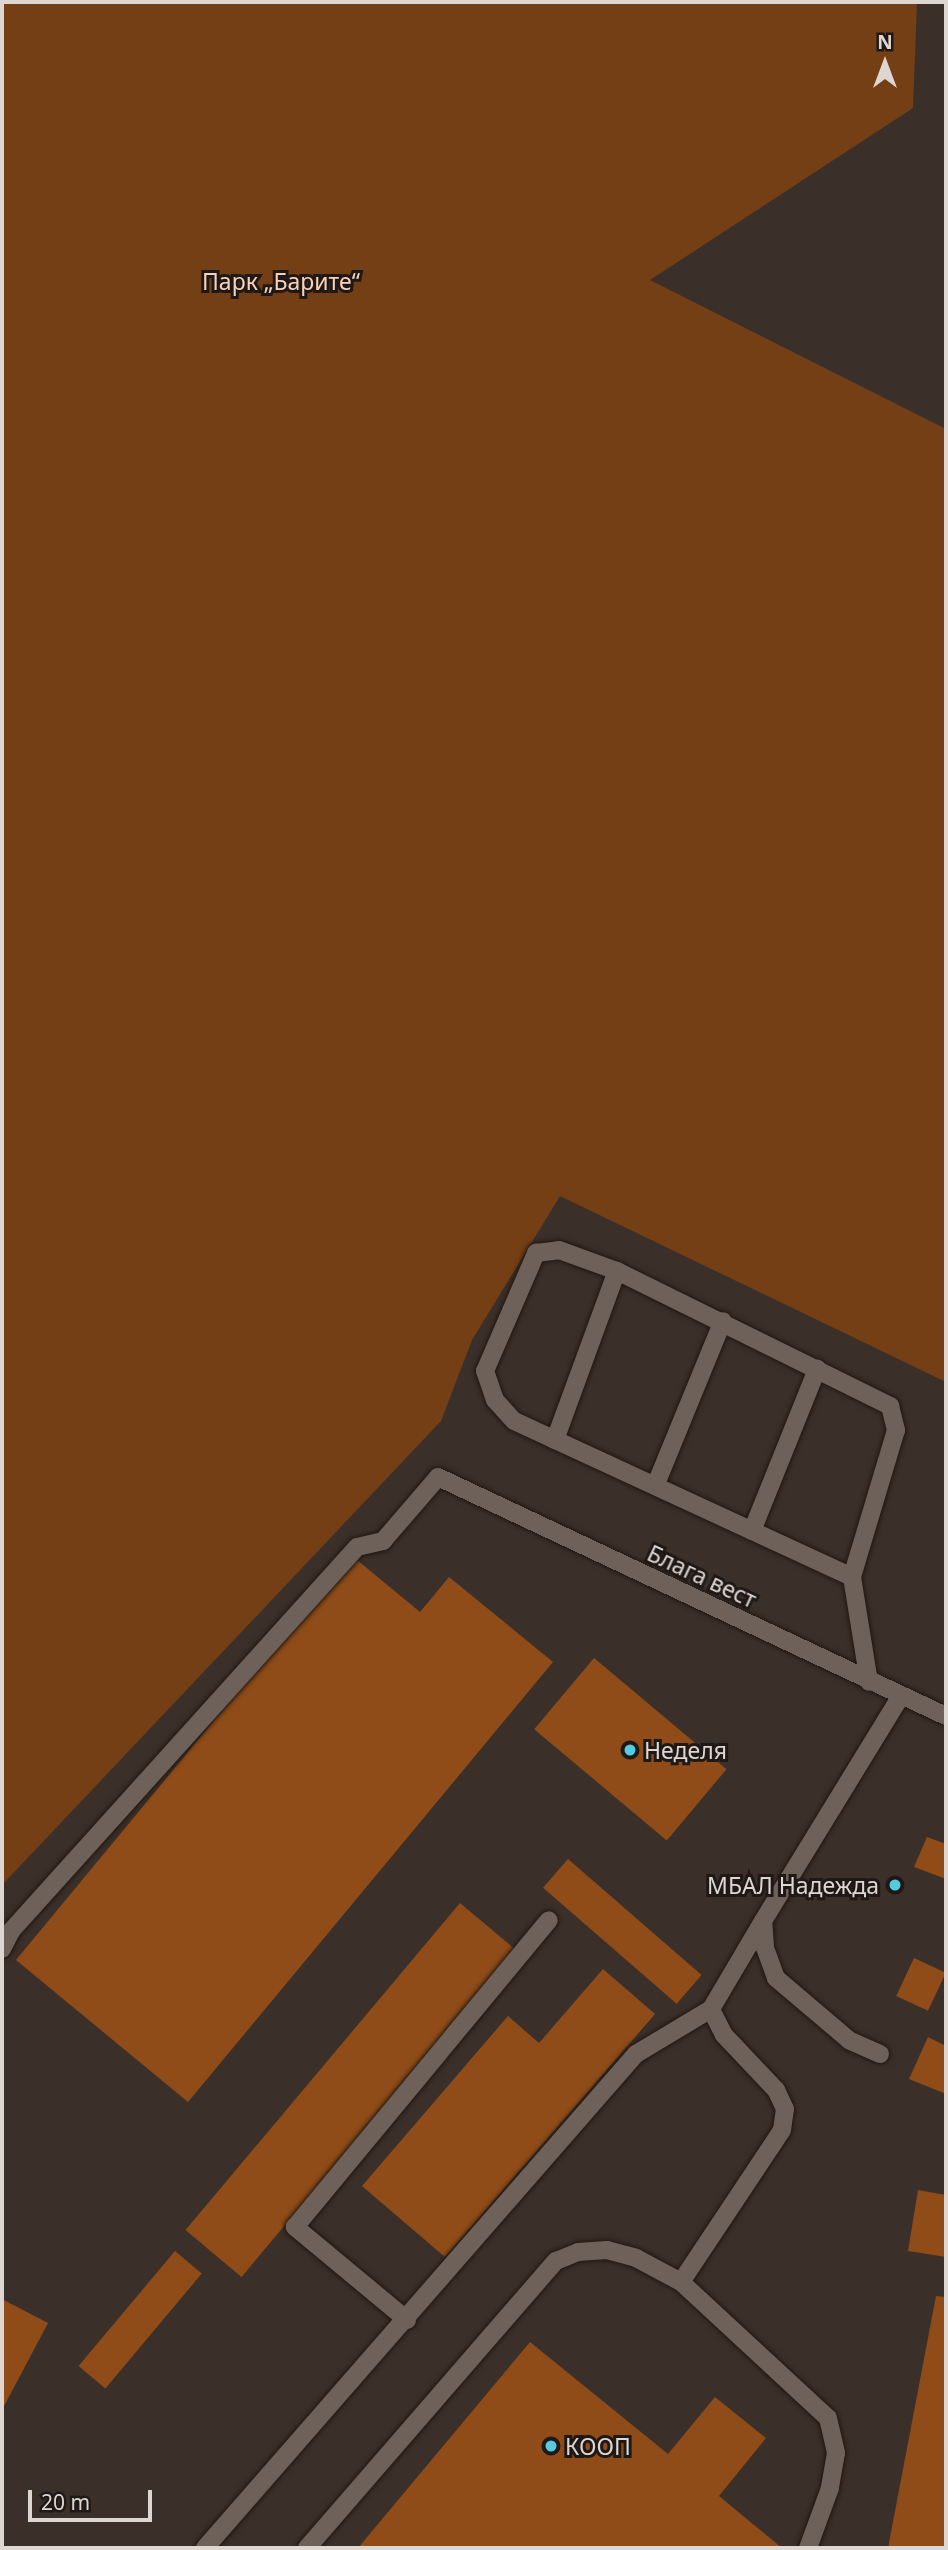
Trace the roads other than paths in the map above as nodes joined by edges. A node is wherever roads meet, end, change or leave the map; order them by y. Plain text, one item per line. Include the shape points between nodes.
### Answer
1 (617, 1271) junction
2 (723, 1321) junction
3 (817, 1369) junction
4 (555, 1440) junction
5 (656, 1484) junction
6 (752, 1531) junction
7 (852, 1577) junction
8 (869, 1682) junction
9 (900, 1698) junction
10 (946, 1716) edge
11 (549, 1920) dead end
12 (763, 1921) junction
13 (2, 1949) edge
14 (712, 2009) junction
15 (880, 2054) dead end
16 (681, 2282) junction
17 (407, 2320) junction
18 (205, 2548) edge
19 (307, 2548) edge
20 (808, 2548) edge

1 - 2 street
1 - 4 street
1 - 4 street via 559,1250 536,1252 485,1371 495,1400 514,1422
2 - 3 street
2 - 5 street
3 - 6 street
3 - 7 street via 890,1406 896,1430
4 - 5 street
5 - 6 street
6 - 7 street
7 - 8 street
8 - 9 street, Блага вест
8 - 13 street, Блага вест via 438,1477 383,1541 357,1547 11,1931
9 - 10 street, Блага вест
9 - 12 street
11 - 17 street via 295,2227
12 - 14 street
12 - 15 street via 765,1947 776,1978 849,2040
14 - 16 street via 732,2045 776,2090 785,2109 782,2130
14 - 17 street via 636,2054
16 - 19 street via 607,2250 578,2252 556,2261
16 - 20 street via 828,2418 836,2454 830,2488
17 - 18 street

